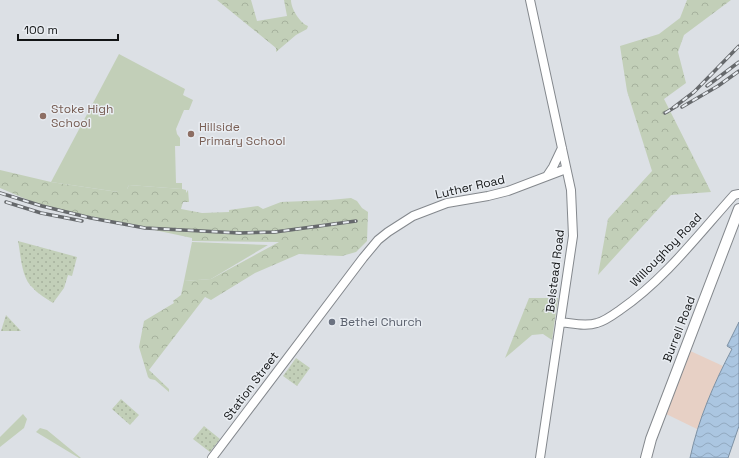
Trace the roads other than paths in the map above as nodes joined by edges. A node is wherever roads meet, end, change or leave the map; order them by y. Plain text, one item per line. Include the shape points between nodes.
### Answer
1 (530, 0) edge
2 (562, 148) junction
3 (566, 169) junction
4 (547, 176) junction
5 (739, 194) edge
6 (739, 209) edge
7 (560, 322) junction
8 (309, 329) joint
9 (541, 455) edge
10 (212, 458) edge
11 (646, 458) edge

1 - 2 street, Belstead Road
2 - 3 street, Belstead Road
2 - 4 street
3 - 4 street, Luther Road
3 - 7 street, Belstead Road via 571,190 573,236
4 - 8 street, Luther Road via 495,194 447,203 398,224 378,240
5 - 7 street, Willoughby Road via 734,195 658,279 606,320 585,325
6 - 11 main road, Burrell Road
7 - 9 street, Belstead Road
8 - 10 street, Station Street

